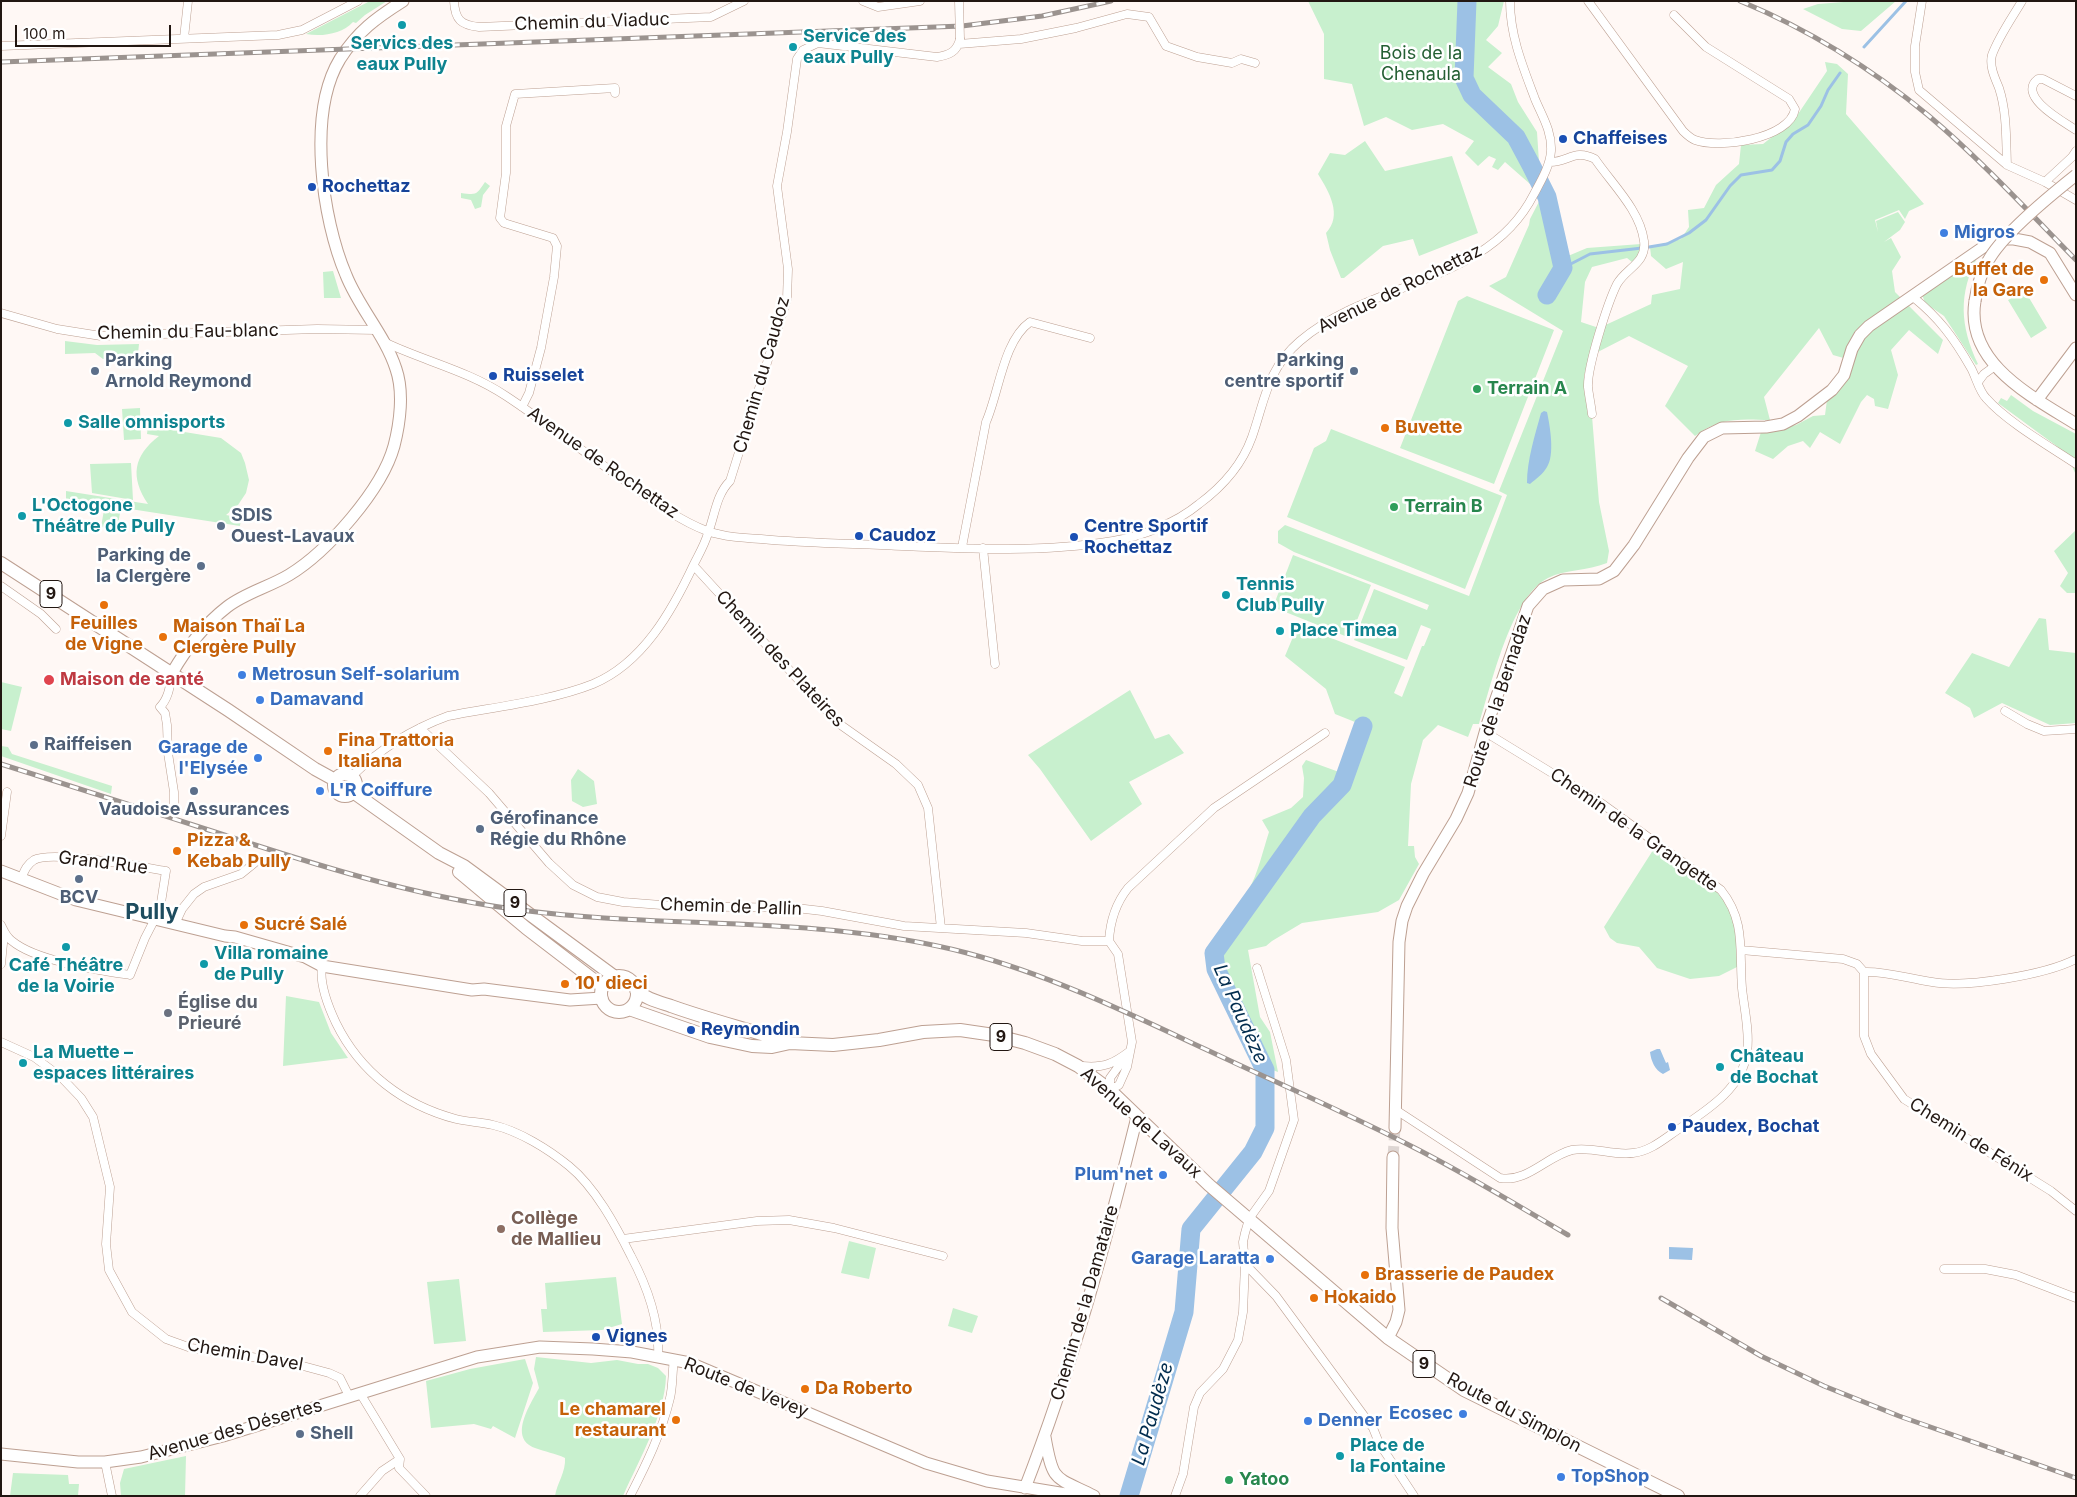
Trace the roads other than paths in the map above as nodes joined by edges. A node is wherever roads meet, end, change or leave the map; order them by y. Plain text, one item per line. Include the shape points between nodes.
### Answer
1 (188, 1) edge
2 (358, 1) edge
3 (403, 1) edge
4 (454, 1) edge
5 (744, 1) edge
6 (863, 1) edge
7 (920, 1) edge
8 (960, 1) edge
9 (1510, 1) edge
10 (1588, 1) edge
11 (1922, 1) edge
12 (2022, 1) edge
13 (1674, 15) dead end
14 (184, 38) junction
15 (960, 42) junction
16 (1, 46) edge
17 (1255, 63) dead end
18 (615, 93) dead end
19 (2076, 96) edge
20 (2076, 130) edge
21 (2076, 150) edge
22 (1548, 165) junction
23 (2007, 165) junction
24 (2076, 175) edge
25 (2045, 182) junction
26 (2076, 200) edge
27 (2076, 295) edge
28 (1913, 297) junction
29 (1, 313) edge
30 (377, 330) junction
31 (1090, 338) dead end
32 (384, 342) junction
33 (2076, 348) edge
34 (1995, 366) junction
35 (1978, 382) junction
36 (2037, 400) junction
37 (522, 406) junction
38 (1592, 414) dead end
39 (2076, 424) edge
40 (2076, 464) edge
41 (709, 531) junction
42 (962, 547) junction
43 (983, 548) junction
44 (1, 563) edge
45 (694, 566) junction
46 (1, 586) edge
47 (56, 629) dead end
48 (995, 664) dead end
49 (172, 673) junction
50 (2005, 711) dead end
51 (420, 728) junction
52 (2076, 729) edge
53 (1485, 732) junction
54 (1325, 733) dead end
55 (352, 776) junction
56 (336, 780) junction
57 (7, 792) dead end
58 (353, 792) junction
59 (174, 812) dead end
60 (1, 836) edge
61 (440, 853) junction
62 (257, 861) dead end
63 (1, 871) edge
64 (21, 879) junction
65 (155, 919) junction
66 (175, 924) junction
67 (941, 928) junction
68 (3, 929) edge
69 (1109, 942) junction
70 (1741, 950) junction
71 (2076, 959) edge
72 (1, 964) edge
73 (322, 966) junction
74 (1257, 968) dead end
75 (1864, 972) junction
76 (615, 977) junction
77 (636, 990) junction
78 (602, 993) junction
79 (629, 1009) junction
80 (1, 1042) edge
81 (790, 1043) junction
82 (1130, 1051) junction
83 (1078, 1066) junction
84 (1110, 1090) junction
85 (1396, 1110) junction
86 (1137, 1117) junction
87 (1395, 1128) tunnel mouth
88 (1393, 1157) tunnel mouth
89 (1224, 1197) joint
90 (2076, 1211) edge
91 (1250, 1219) junction
92 (623, 1239) junction
93 (944, 1256) dead end
94 (1245, 1264) junction
95 (1944, 1269) dead end
96 (2076, 1298) edge
97 (1388, 1338) junction
98 (658, 1357) junction
99 (674, 1360) junction
100 (354, 1395) junction
101 (1045, 1435) junction
102 (1, 1454) edge
103 (400, 1459) junction
104 (105, 1462) junction
105 (1024, 1492) edge
106 (370, 1493) edge
107 (112, 1496) edge
108 (360, 1496) edge
109 (426, 1496) edge
110 (630, 1496) edge
111 (1078, 1496) edge
112 (1094, 1496) edge
113 (1175, 1496) edge
114 (1414, 1496) edge
115 (1678, 1496) edge

1 - 14 street
2 - 14 street via 291,33
3 - 30 street via 372,21 350,46 330,82 324,108 322,163 326,210 346,275 356,298
4 - 5 street, Chemin du Viaduc via 459,20 468,26 479,26 711,17
6 - 7 street via 878,6
8 - 15 street, bridge
9 - 22 street via 1520,60 1550,134
10 - 13 street via 1683,131 1694,140 1709,143 1752,140 1767,136 1790,120 1795,109 1792,102 1706,47
11 - 23 street via 1915,46 1919,90
12 - 23 street via 1992,56 1991,66 2004,112
14 - 16 street
15 - 17 street, Chemin du Caudoz via 1020,39 1127,14 1149,17 1166,46 1197,57 1232,63 1241,58
15 - 41 street, Chemin du Caudoz via 952,53 937,57 818,43 803,50 796,59 776,186 788,269 787,299 730,481 716,505
18 - 37 street via 615,88 515,94 510,110 506,126 506,173 500,218 504,223 553,238 557,246 541,348 529,393
19 - 20 street via 2043,79 2035,81 2034,97
21 - 25 street
22 - 38 street via 1574,155 1586,154 1596,159 1636,216 1644,240 1643,256 1618,282 1610,300 1590,369 1588,386
22 - 43 street, Avenue de Rochettaz via 1530,203 1500,238 1473,258 1370,301 1327,322 1298,343 1274,372 1252,438 1235,470 1195,508 1171,522 1116,540 1043,548
23 - 25 street
24 - 34 street, bridge via 2002,241 1978,281 1973,311 1976,331 1981,346
25 - 26 street
27 - 28 street, Route de la Bernadaz via 2050,253 2030,242 1999,239
28 - 35 street via 1935,315
28 - 53 street, Route de la Bernadaz via 1860,335 1844,375 1832,390 1798,416 1783,424 1766,427 1722,428 1704,437 1614,571 1599,579 1563,580 1543,589 1528,606
29 - 30 street, Chemin du Fau-blanc via 61,330 100,336
30 - 32 street
31 - 42 street via 1030,322 1014,339 986,422
32 - 37 street, Avenue de Rochettaz via 468,376
32 - 49 street via 397,370 400,399 394,446 385,470 370,494 318,552 297,569 227,607 184,653
33 - 36 street
34 - 35 street
34 - 36 street
35 - 40 street via 1984,397 2005,415
36 - 39 street
37 - 41 street, Avenue de Rochettaz via 658,504
41 - 42 street, Avenue de Rochettaz via 731,537 780,541
41 - 45 street, Chemin du Caudoz
42 - 43 street, Avenue de Rochettaz
43 - 48 street
44 - 49 main road, 9
45 - 51 street, Chemin du Caudoz via 653,636 613,672 566,693 448,716
45 - 67 street, Chemin des Plateires via 838,723 896,764 918,786 928,808
46 - 47 street via 41,614
49 - 56 main road, 9
49 - 59 street via 170,689 160,707 165,713
50 - 52 street via 2044,731
51 - 55 street, Chemin du Caudoz via 380,751
51 - 67 street, Chemin de Pallin via 489,793 549,862 574,885 597,897 622,902 725,908 796,908 904,926
53 - 70 street, Chemin de la Grangette via 1601,803 1721,890 1737,915
53 - 85 street, Route de la Bernadaz via 1468,794 1423,874 1402,921
54 - 69 street via 1214,808 1128,888 1120,898
55 - 56 main road via 342,774
55 - 58 main road via 356,782
56 - 58 main road, 9 via 335,789 340,794
57 - 60 street
58 - 61 main road, 9
61 - 76 main road, 9 via 464,866
61 - 78 main road, 9
62 - 66 street via 241,874 204,887 194,894
63 - 64 street
64 - 65 street via 76,900
64 - 65 street, Grand'Rue via 26,866 32,861 49,857 166,870 160,909
65 - 66 street
65 - 68 street via 130,975 34,953 18,945
66 - 73 street via 243,939 305,957
67 - 69 street, Chemin de Pallin
68 - 72 street
69 - 82 street via 1118,954 1132,1042
70 - 75 street via 1843,959 1857,964
70 - 85 street, Chemin de la Grangette via 1748,1051 1744,1067 1736,1082 1705,1111 1646,1150 1622,1154 1576,1149 1507,1180
71 - 75 street via 2024,974 1964,984 1934,983 1878,971
73 - 78 street via 472,990 570,1000
73 - 92 street via 320,976 329,1010 348,1046 372,1074 395,1092 424,1107 456,1119 495,1125 535,1144 569,1166 596,1197
74 - 91 street via 1286,1060 1294,1120 1269,1191
75 - 90 street, Chemin de Fénix via 1864,1036 1871,1054 1904,1098 2051,1190
76 - 77 main road via 630,980
76 - 78 main road via 610,979
77 - 79 main road via 636,1000
77 - 81 main road, Avenue de Lavaux / 9 via 651,999 706,1019
78 - 79 main road via 604,1003 613,1011
79 - 81 main road, Avenue de Lavaux / 9 via 722,1041 772,1047
80 - 100 street, Chemin Davel via 34,1057 61,1077 93,1117 110,1186 106,1244 109,1270 132,1312 173,1342 314,1368 340,1378
81 - 83 main road, Avenue de Lavaux / 9 via 833,1045 960,1030 1025,1043
82 - 83 street via 1115,1062 1097,1068
82 - 84 street via 1110,1078
83 - 84 main road, Avenue de Lavaux / 9
84 - 86 main road, Avenue de Lavaux / 9
85 - 87 street, Route de la Bernadaz
86 - 89 main road, Avenue de Lavaux / 9
86 - 101 street, Chemin de la Damataire via 1090,1299
88 - 97 street via 1392,1228 1399,1310
89 - 91 main road, Route du Simplon / 9
91 - 94 street via 1243,1242
91 - 97 main road, Route du Simplon / 9
92 - 93 street via 757,1221 789,1220
92 - 98 street via 646,1290 657,1329
94 - 113 street via 1242,1324 1238,1340 1223,1369 1200,1393 1194,1407 1183,1474
94 - 114 street via 1276,1296 1373,1428 1379,1443
95 - 96 street via 1984,1269 2016,1275
97 - 115 main road, Route du Simplon / 9 via 1464,1390
98 - 99 street, Route de Vevey
98 - 100 street, Route de Vevey via 632,1352 529,1348 477,1357
99 - 105 street, Route de Vevey via 690,1363 926,1463
99 - 110 street via 671,1396 666,1412
100 - 103 street, Chemin Davel
100 - 104 street, Avenue des Désertes via 166,1452
101 - 105 street, Chemin de la Damataire
101 - 112 street via 1053,1473 1063,1482
102 - 104 street, Avenue des Désertes via 46,1460
103 - 106 street via 382,1471
103 - 109 street, Chemin Davel via 399,1468
104 - 107 street
105 - 111 street, Route de Vevey
106 - 108 street

